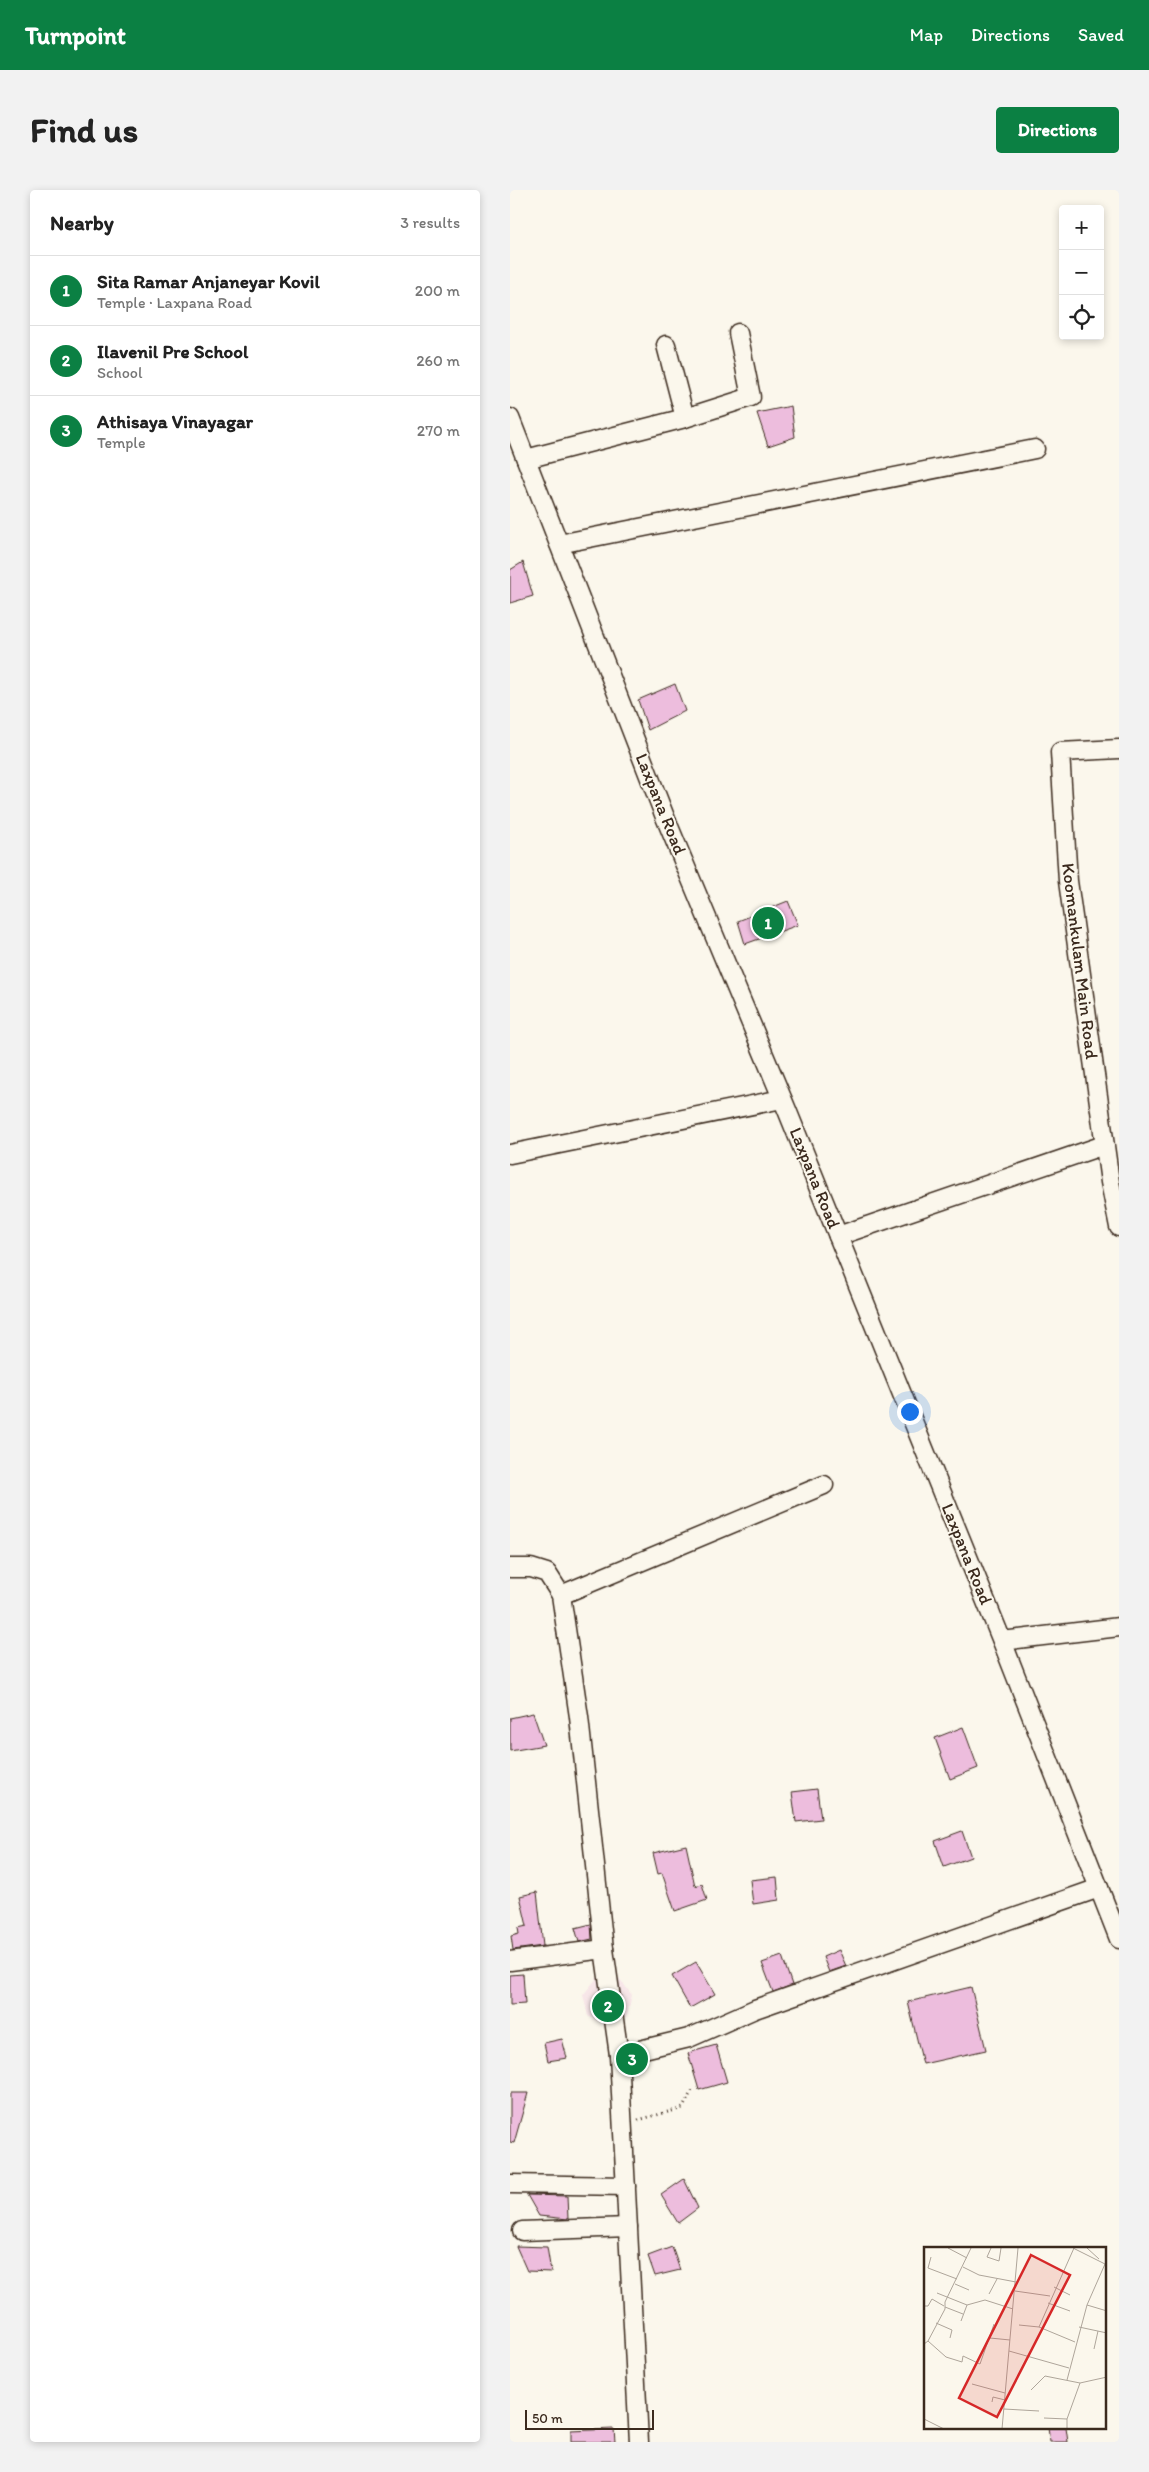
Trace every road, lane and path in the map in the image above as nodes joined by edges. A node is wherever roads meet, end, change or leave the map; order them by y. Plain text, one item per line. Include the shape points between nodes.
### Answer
1 (738, 333) dead end
2 (666, 345) dead end
3 (510, 418) edge
4 (685, 418) junction
5 (1035, 449) dead end
6 (526, 459) junction
7 (559, 544) junction
8 (1119, 749) edge
9 (782, 1099) junction
10 (1104, 1145) junction
11 (510, 1154) edge
12 (1119, 1226) edge
13 (838, 1236) junction
14 (824, 1485) dead end
15 (510, 1568) edge
16 (561, 1595) junction
17 (1119, 1627) edge
18 (1002, 1642) junction
19 (1099, 1888) junction
20 (1119, 1939) edge
21 (604, 1949) junction
22 (510, 1961) edge
23 (620, 2055) junction
24 (693, 2088) dead end
25 (623, 2124) junction
26 (510, 2184) edge
27 (626, 2186) junction
28 (628, 2227) junction
29 (522, 2231) dead end
30 (639, 2442) edge

1 - 4 street via 751,398
2 - 4 street
3 - 6 street, Laxpana Road
4 - 6 street
5 - 7 street
6 - 7 street, Laxpana Road
7 - 9 street, Laxpana Road via 665,818
8 - 10 street, Koomankulam Main Road via 1060,752 1068,881
9 - 11 street
9 - 13 street, Laxpana Road
10 - 12 street, Koomankulam Main Road
10 - 13 street
13 - 18 street, Laxpana Road
14 - 16 street
15 - 16 street via 547,1572
16 - 21 street via 579,1717
17 - 18 street
18 - 19 street, Laxpana Road
19 - 20 street, Laxpana Road
19 - 23 street via 782,2000 689,2038
21 - 22 street
21 - 23 street
23 - 25 street
24 - 25 path via 683,2108
25 - 27 street
26 - 27 street
27 - 28 street
28 - 29 street
28 - 30 street

